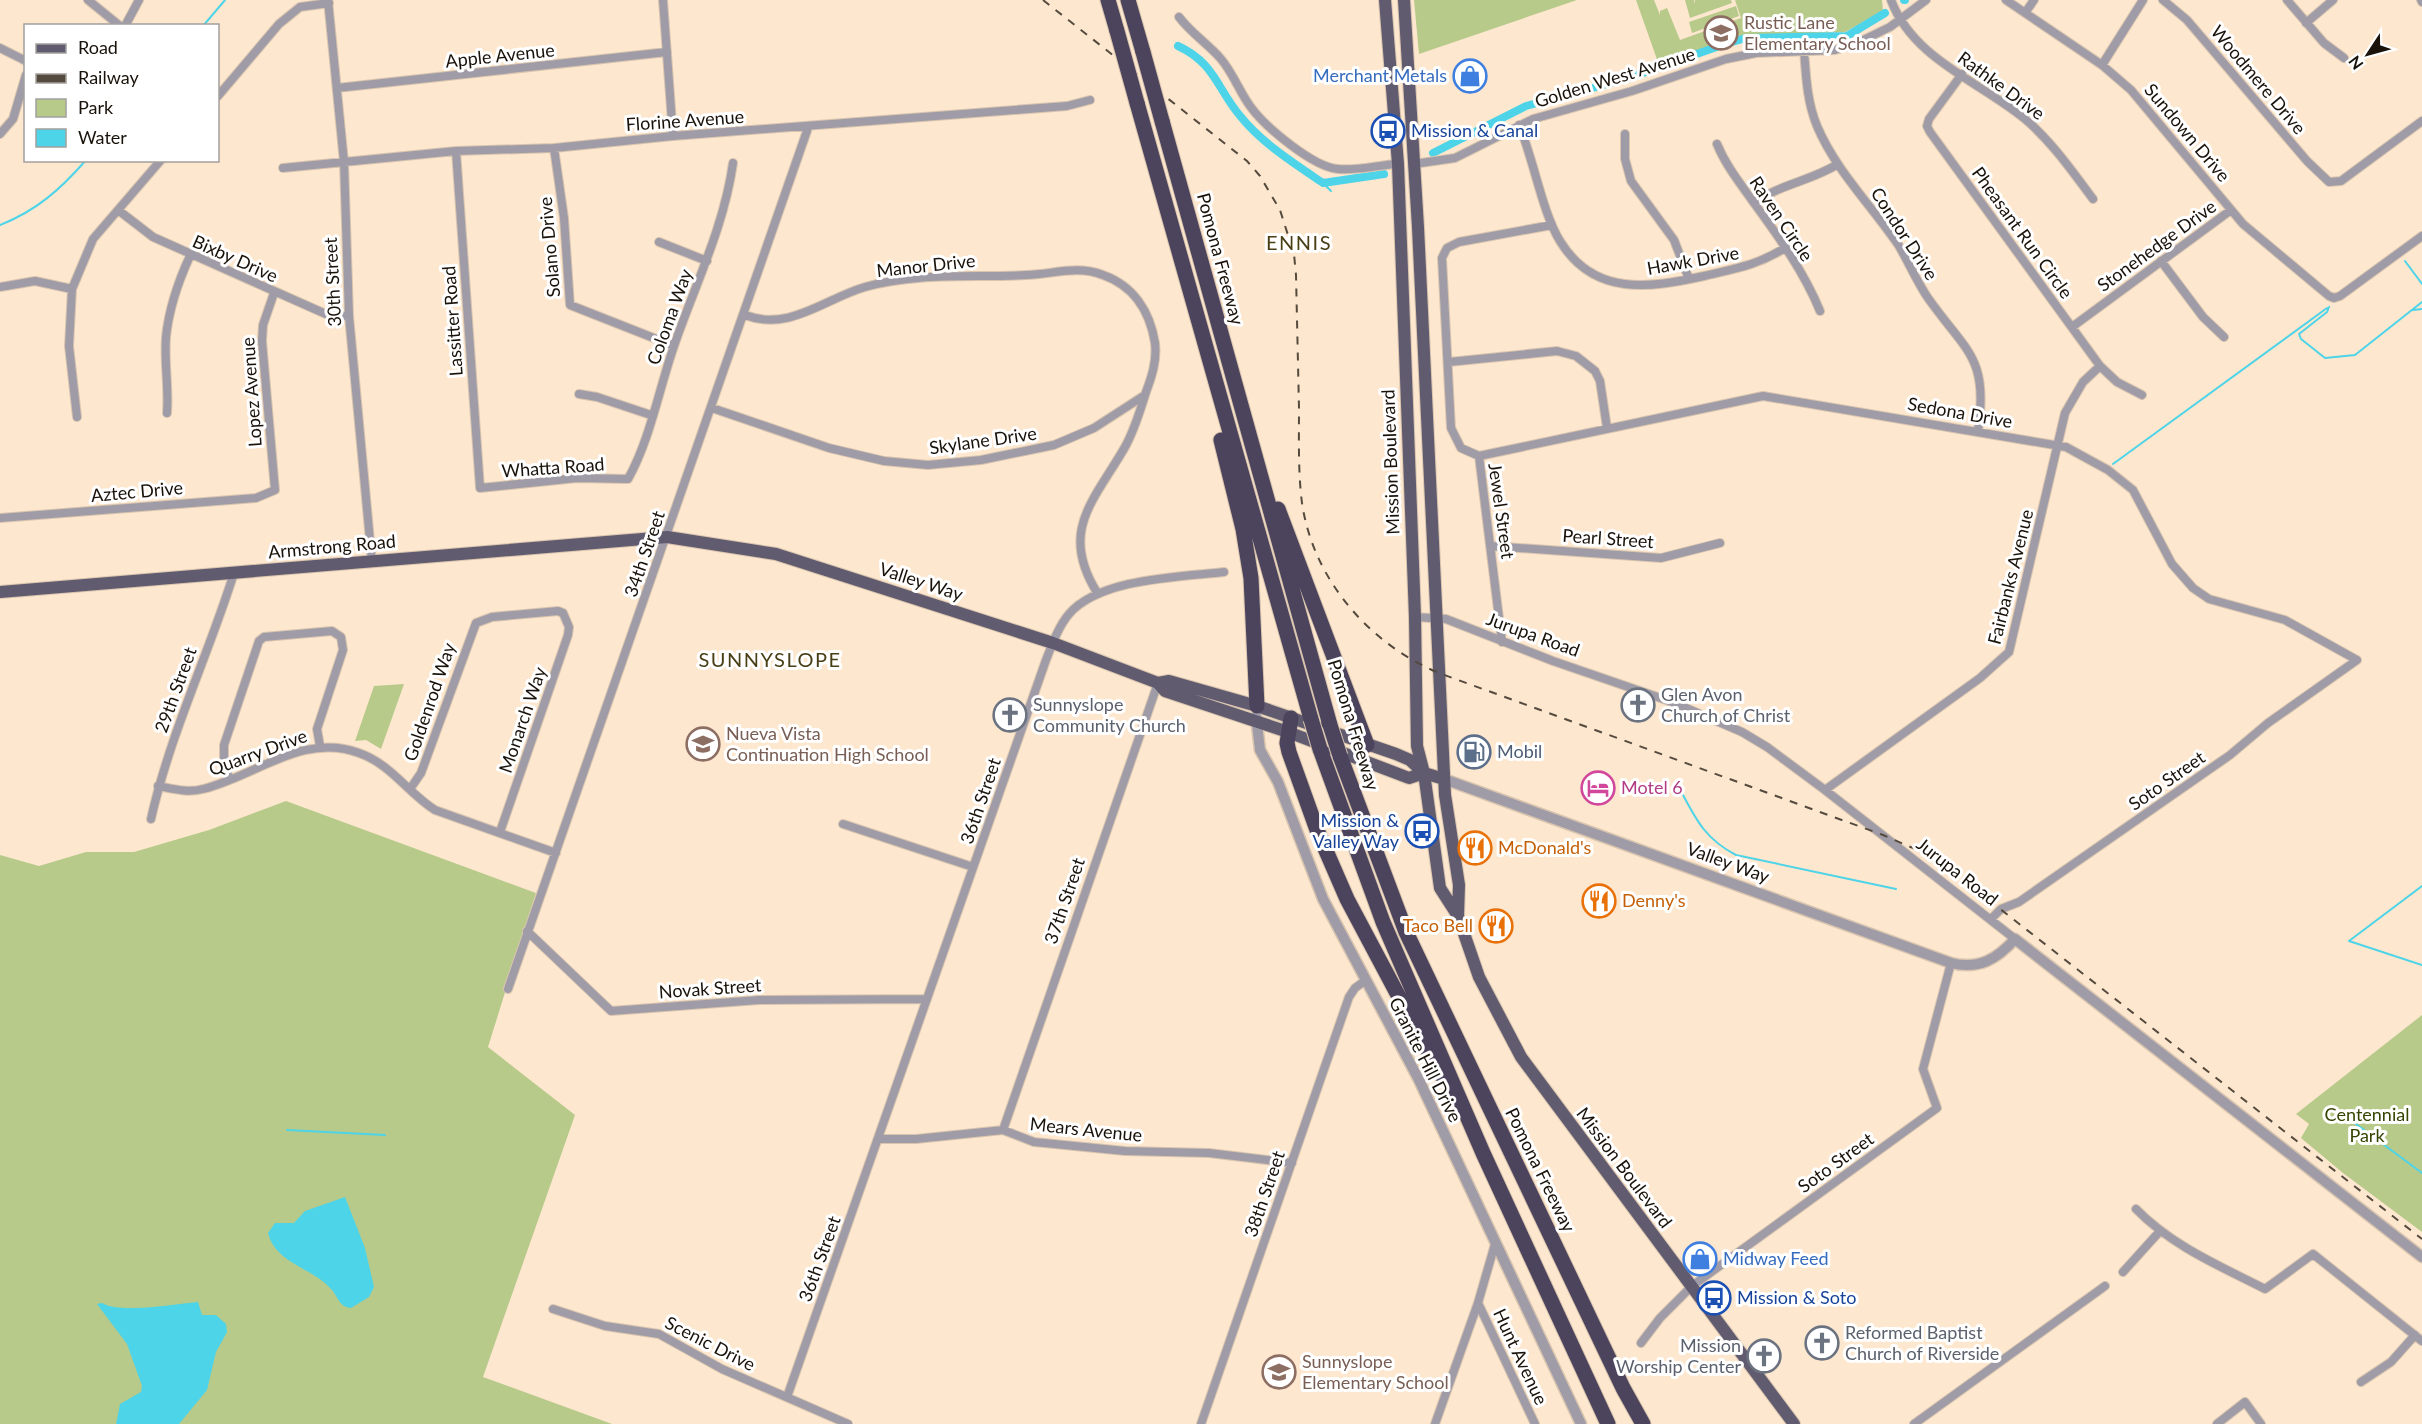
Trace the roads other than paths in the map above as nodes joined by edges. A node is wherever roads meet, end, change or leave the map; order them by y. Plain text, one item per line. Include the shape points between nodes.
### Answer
1 (88, 0) edge
2 (139, 0) edge
3 (663, 0) edge
4 (1108, 0) edge
5 (1128, 0) edge
6 (1385, 0) edge
7 (1404, 0) edge
8 (1891, 0) edge
9 (1926, 0) edge
10 (2006, 0) edge
11 (2034, 0) edge
12 (2143, 0) edge
13 (2163, 0) edge
14 (2287, 0) edge
15 (2333, 0) edge
16 (329, 2) edge
17 (2025, 14) junction
18 (1179, 17) dead end
19 (1899, 20) junction
20 (2306, 23) junction
21 (118, 24) edge
22 (126, 24) edge
23 (0, 48) edge
24 (1804, 50) junction
25 (667, 52) junction
26 (2344, 58) dead end
27 (24, 60) edge
28 (2102, 65) junction
29 (1962, 74) junction
30 (24, 82) edge
31 (337, 88) junction
32 (219, 95) edge
33 (1090, 100) dead end
34 (2422, 121) edge
35 (1519, 125) junction
36 (808, 128) junction
37 (0, 134) edge
38 (1625, 134) dead end
39 (673, 136) junction
40 (1717, 144) dead end
41 (554, 148) junction
42 (456, 151) junction
43 (159, 162) edge
44 (344, 162) junction
45 (733, 163) dead end
46 (1398, 164) junction
47 (1414, 164) junction
48 (1838, 164) junction
49 (283, 168) dead end
50 (2093, 199) dead end
51 (1754, 203) junction
52 (118, 210) junction
53 (2231, 210) junction
54 (1552, 225) junction
55 (2422, 236) edge
56 (659, 242) dead end
57 (1785, 248) junction
58 (190, 256) junction
59 (706, 261) junction
60 (2161, 261) junction
61 (1689, 279) junction
62 (0, 287) edge
63 (72, 289) junction
64 (274, 293) junction
65 (1820, 311) dead end
66 (745, 315) junction
67 (349, 316) junction
68 (2072, 327) junction
69 (2224, 337) dead end
70 (674, 346) junction
71 (1449, 362) junction
72 (2100, 366) junction
73 (1218, 392) junction
74 (579, 394) dead end
75 (1236, 394) junction
76 (1145, 395) junction
77 (2142, 395) dead end
78 (712, 408) junction
79 (167, 413) dead end
80 (651, 415) junction
81 (77, 417) dead end
82 (1607, 428) junction
83 (1978, 431) junction
84 (2058, 445) junction
85 (1479, 456) junction
86 (628, 479) joint
87 (480, 488) joint
88 (275, 490) joint
89 (0, 518) edge
90 (667, 537) junction
91 (1720, 543) dead end
92 (1491, 546) junction
93 (372, 562) junction
94 (1224, 572) dead end
95 (234, 573) junction
96 (0, 592) edge
97 (1098, 594) junction
98 (1415, 617) junction
99 (1436, 617) junction
100 (567, 618) joint
101 (1502, 642) junction
102 (1053, 643) junction
103 (2357, 660) joint
104 (1158, 683) junction
105 (1256, 714) junction
106 (1289, 725) junction
107 (1367, 745) junction
108 (320, 746) junction
109 (1424, 773) junction
110 (230, 779) junction
111 (1444, 779) junction
112 (158, 786) junction
113 (410, 789) junction
114 (1825, 790) junction
115 (151, 819) dead end
116 (843, 824) dead end
117 (500, 832) junction
118 (556, 853) junction
119 (973, 867) junction
120 (1458, 916) junction
121 (1991, 920) junction
122 (527, 931) junction
123 (2015, 939) junction
124 (1951, 963) junction
125 (1366, 980) junction
126 (508, 988) dead end
127 (927, 999) junction
128 (1003, 1130) junction
129 (879, 1139) junction
130 (1483, 1153) junction
131 (1292, 1163) junction
132 (2136, 1209) dead end
133 (2160, 1231) junction
134 (1495, 1244) junction
135 (2422, 1257) edge
136 (2124, 1272) dead end
137 (1692, 1286) junction
138 (2105, 1286) dead end
139 (1478, 1303) junction
140 (553, 1309) dead end
141 (2415, 1335) junction
142 (2422, 1341) edge
143 (1641, 1343) dead end
144 (2361, 1382) dead end
145 (1623, 1388) junction
146 (787, 1397) junction
147 (848, 1424) edge
148 (1201, 1424) edge
149 (1435, 1424) edge
150 (1535, 1424) edge
151 (1581, 1424) edge
152 (1608, 1424) edge
153 (1643, 1424) edge
154 (1652, 1424) edge
155 (1794, 1424) edge
156 (1914, 1424) edge
157 (2217, 1424) edge
158 (2261, 1424) edge

1 - 21 street
2 - 22 street
3 - 25 street
4 - 73 highway, Pomona Freeway, bridge
5 - 75 highway, Pomona Freeway, bridge
6 - 46 main road, Mission Boulevard
7 - 47 main road, Mission Boulevard
8 - 19 street, Rathke Drive
9 - 19 street, Golden West Avenue
10 - 17 street, Sundown Drive
11 - 17 street
12 - 28 street
13 - 34 street, Woodmere Drive via 2187,20 2329,182 2341,181
14 - 20 street
15 - 20 street
16 - 31 street, 30th Street
16 - 32 street via 300,7 279,24
17 - 28 street, Sundown Drive
18 - 46 street via 1222,60 1261,120 1299,149 1323,165 1338,169
19 - 24 street, Golden West Avenue via 1853,45 1834,50
19 - 29 street, Rathke Drive via 1924,49
20 - 26 street
23 - 27 street
24 - 35 street, Golden West Avenue via 1726,59
24 - 48 street, Condor Drive via 1812,111
25 - 31 street, Apple Avenue
25 - 39 street
28 - 53 street, Sundown Drive via 2131,90
29 - 50 street, Rathke Drive via 2042,134
29 - 68 street, Pheasant Run Circle via 1927,126
30 - 37 street via 13,118
31 - 44 street, 30th Street
33 - 36 street, Florine Avenue via 1067,106
35 - 47 street, Golden West Avenue via 1455,158
35 - 54 street, Hawk Drive via 1532,154
36 - 39 street, Florine Avenue
36 - 66 street, 34th Street
38 - 61 street via 1625,159 1631,181 1674,240
39 - 41 street, Florine Avenue
40 - 51 street, Raven Circle
41 - 42 street, Florine Avenue
41 - 70 street, Solano Drive via 570,305
42 - 44 street, Florine Avenue
42 - 87 street, Lassitter Road
43 - 52 street
44 - 49 street, Florine Avenue
44 - 67 street, 30th Street
45 - 59 street, Coloma Way via 729,192
46 - 47 main road
46 - 98 main road, Mission Boulevard
47 - 99 main road, Mission Boulevard
48 - 51 street via 1808,180 1776,189
48 - 83 street, Condor Drive via 1899,247 1928,297 1968,348 1982,396
51 - 57 street, Raven Circle
52 - 58 street, Bixby Drive via 153,237
52 - 63 street via 93,239
53 - 55 street, Sundown Drive via 2334,298
53 - 60 street, Stonehedge Drive
54 - 61 street, Hawk Drive via 1575,260 1602,278 1636,286
54 - 71 street, Jewel Street via 1459,242 1447,248 1442,258
56 - 59 street
57 - 61 street, Hawk Drive via 1760,263
57 - 65 street, Raven Circle
58 - 64 street, Bixby Drive
58 - 79 street via 170,310 166,339 170,388
59 - 70 street, Coloma Way
60 - 68 street, Stonehedge Drive
60 - 69 street via 2203,317
62 - 63 street via 35,281
63 - 81 street via 69,346
64 - 67 street, Bixby Drive via 328,315
64 - 88 street, Lopez Avenue via 262,341
66 - 76 street, Manor Drive via 761,319 795,317 865,287 885,283 945,276 1082,270 1112,278 1144,307 1156,355
66 - 78 street, 34th Street
67 - 93 street, 30th Street
68 - 72 street, Pheasant Run Circle
70 - 80 street, Coloma Way
71 - 82 street via 1557,351 1576,356 1595,371 1600,381
71 - 85 street, Jewel Street via 1453,437 1461,448
72 - 77 street, Pheasant Run Circle via 2117,382
72 - 84 street, Fairbanks Avenue via 2069,402
73 - 105 highway via 1219,430 1251,578
73 - 130 highway, Pomona Freeway, bridge via 1320,749 1383,922
74 - 80 street
75 - 107 highway
75 - 145 highway, Pomona Freeway, bridge via 1330,724 1360,815 1406,932
76 - 78 street, Skylane Drive via 1094,428 1060,443 1007,456 928,465 884,461 829,448
76 - 97 street via 1126,444 1081,524 1081,557
78 - 90 street, 34th Street
80 - 86 street, Coloma Way via 641,456
82 - 83 street, Sedona Drive via 1773,396
82 - 85 street, Sedona Drive
83 - 84 street, Sedona Drive
84 - 103 street, Sedona Drive via 2126,482 2172,564 2193,588 2209,599 2285,620
84 - 114 street, Fairbanks Avenue via 2009,652 1980,678
85 - 92 street, Jewel Street
86 - 87 street, Whatta Road via 578,478
88 - 89 street, Aztec Drive via 255,498
90 - 93 main road, Armstrong Road
90 - 102 main road, Valley Way via 776,554
90 - 118 street, 34th Street
91 - 92 street, Pearl Street via 1661,558
92 - 101 street, Jewel Street
93 - 95 main road, Armstrong Road
94 - 97 street, 36th Street via 1136,584
95 - 96 main road, Armstrong Road
95 - 112 street, 29th Street
97 - 102 street, 36th Street via 1069,614
98 - 99 street, Jurupa Road
98 - 109 main road, Mission Boulevard via 1417,746
99 - 101 street, Jurupa Road
99 - 111 main road, Mission Boulevard
100 - 113 street, Goldenrod Way via 558,610 492,617 476,623 421,773
100 - 117 street, Monarch Way via 568,635
101 - 114 street, Jurupa Road via 1726,724 1767,747
102 - 104 main road, Valley Way
102 - 119 street, 36th Street
103 - 121 street, Soto Street via 2230,755 2019,902 2001,909
104 - 105 main road, Valley Way via 1169,681
104 - 128 street, 37th Street
105 - 106 main road, Valley Way
105 - 125 street, Granite Hill Drive via 1260,750 1278,782 1311,873
106 - 107 main road, Valley Way
106 - 109 main road, Valley Way via 1409,778
106 - 130 highway via 1289,753 1337,877
107 - 109 main road, Valley Way via 1410,760
108 - 110 street, Quarry Drive via 303,749
108 - 110 street via 317,729 344,650 341,637 332,631 264,638 259,641 224,745
108 - 113 street, Quarry Drive via 338,747 374,759
109 - 111 main road, Valley Way
109 - 120 main road, Mission Boulevard via 1440,888
110 - 112 street, Quarry Drive via 184,791
111 - 120 main road, Mission Boulevard via 1459,885
111 - 124 street, Valley Way
112 - 115 street, 29th Street
113 - 117 street, Quarry Drive via 435,810
114 - 121 street, Jurupa Road
116 - 119 street
117 - 118 street, Quarry Drive
118 - 122 street, 34th Street
119 - 127 street, 36th Street
120 - 137 main road, Mission Boulevard via 1479,977 1521,1057
121 - 123 street, Jurupa Road
122 - 126 street, 34th Street
122 - 127 street, Novak Street via 611,1011 759,1000
123 - 124 street, Valley Way via 1980,965
123 - 135 street, Jurupa Road
124 - 137 street, Soto Street via 1923,1069 1937,1108
125 - 131 street, 38th Street via 1349,997
125 - 134 street, Granite Hill Drive via 1419,1080
127 - 129 street, 36th Street
128 - 129 street, Mears Avenue
128 - 131 street, Mears Avenue via 1034,1142 1125,1151 1209,1153
129 - 146 street, 36th Street
130 - 152 highway, Pomona Freeway
131 - 148 street, 38th Street
132 - 133 street
133 - 136 street
133 - 141 street via 2265,1289 2313,1254
134 - 139 street
134 - 151 street, Granite Hill Drive
137 - 143 street, Soto Street
137 - 155 main road, Mission Boulevard
138 - 156 street
139 - 149 street
139 - 150 street, Hunt Avenue
140 - 146 street, Scenic Drive via 605,1326 659,1334 722,1369
141 - 142 street
141 - 144 street via 2391,1362
145 - 153 highway, Pomona Freeway
145 - 154 highway
146 - 147 street, Scenic Drive
157 - 158 street via 2245,1402

